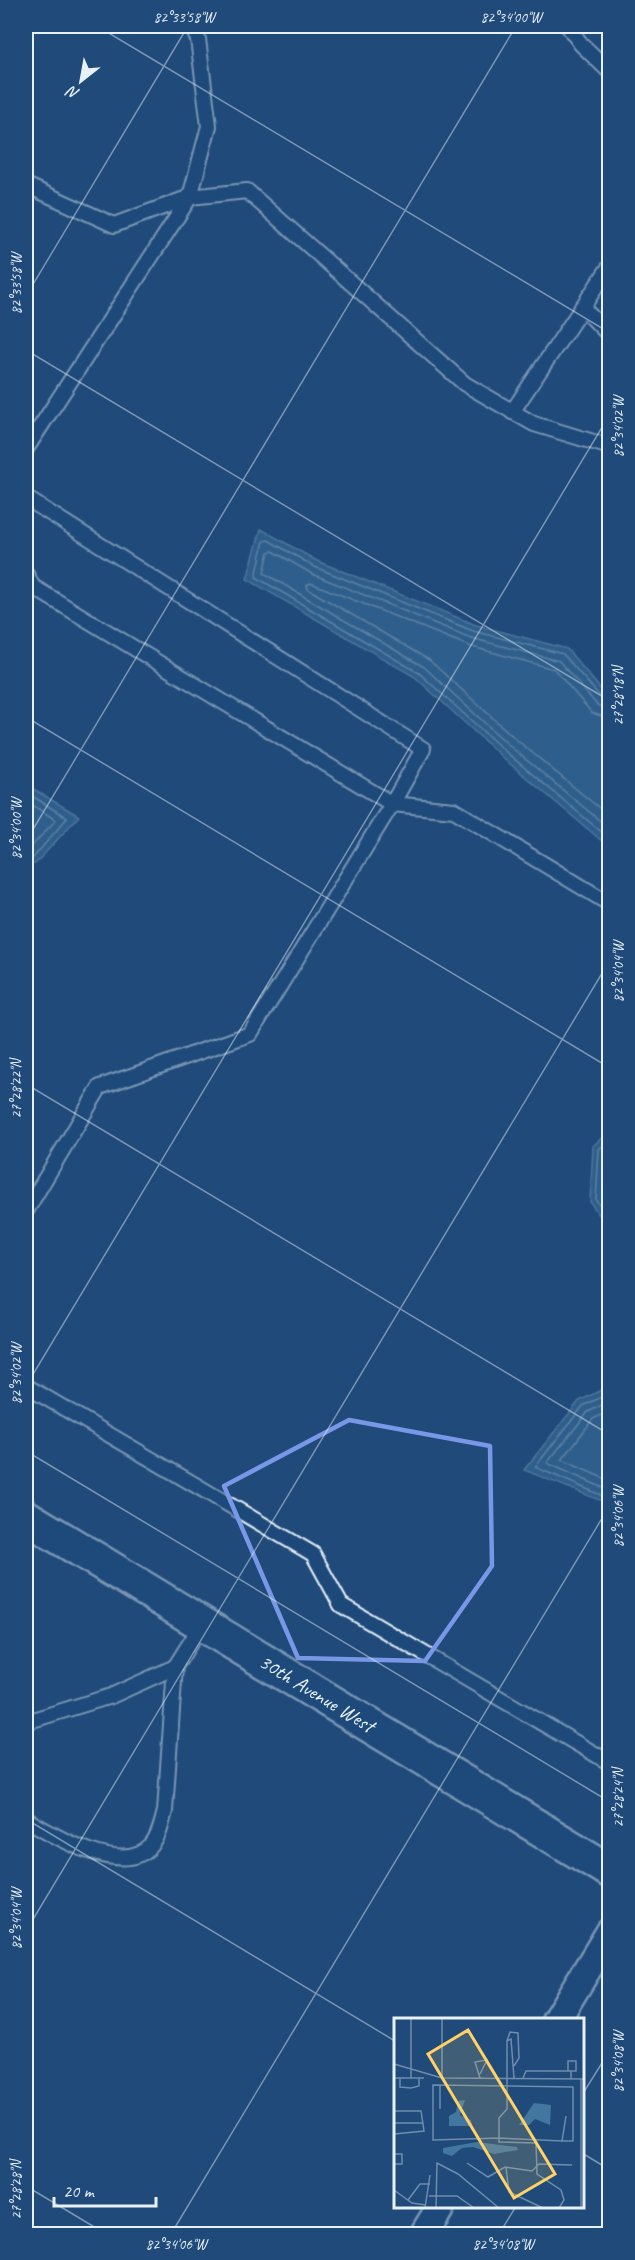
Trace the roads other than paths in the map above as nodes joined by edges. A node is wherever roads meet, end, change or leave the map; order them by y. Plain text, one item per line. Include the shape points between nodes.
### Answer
1 (191, 26) edge
2 (568, 26) edge
3 (609, 72) edge
4 (26, 185) edge
5 (190, 197) junction
6 (609, 266) edge
7 (582, 307) junction
8 (609, 336) edge
9 (512, 412) junction
10 (609, 447) edge
11 (26, 449) edge
12 (26, 498) edge
13 (26, 574) edge
14 (392, 804) junction
15 (609, 904) edge
16 (26, 1211) edge
17 (26, 1386) edge
18 (26, 1517) edge
19 (202, 1624) junction
20 (175, 1666) junction
21 (26, 1722) edge
22 (609, 1763) edge
23 (26, 1819) edge
24 (609, 1871) edge
25 (609, 1932) edge
26 (557, 2018) edge
27 (439, 2209) edge
28 (424, 2235) edge

1 - 5 lane via 198,39 209,126
2 - 3 lane
4 - 5 lane via 114,225
5 - 9 lane via 247,191 465,384
5 - 11 lane
6 - 7 lane
7 - 8 lane
7 - 9 lane
9 - 10 lane via 534,424
12 - 14 lane via 423,749
13 - 14 lane via 33,587
14 - 15 lane via 454,810
14 - 16 lane via 250,1034 100,1087
17 - 22 lane via 313,1554 341,1605
18 - 19 street, 30th Avenue West
19 - 20 lane
19 - 24 street, 30th Avenue West
20 - 21 lane via 111,1696
20 - 23 lane via 165,1811 151,1847 132,1856 107,1856 76,1847
25 - 26 street
27 - 28 street

